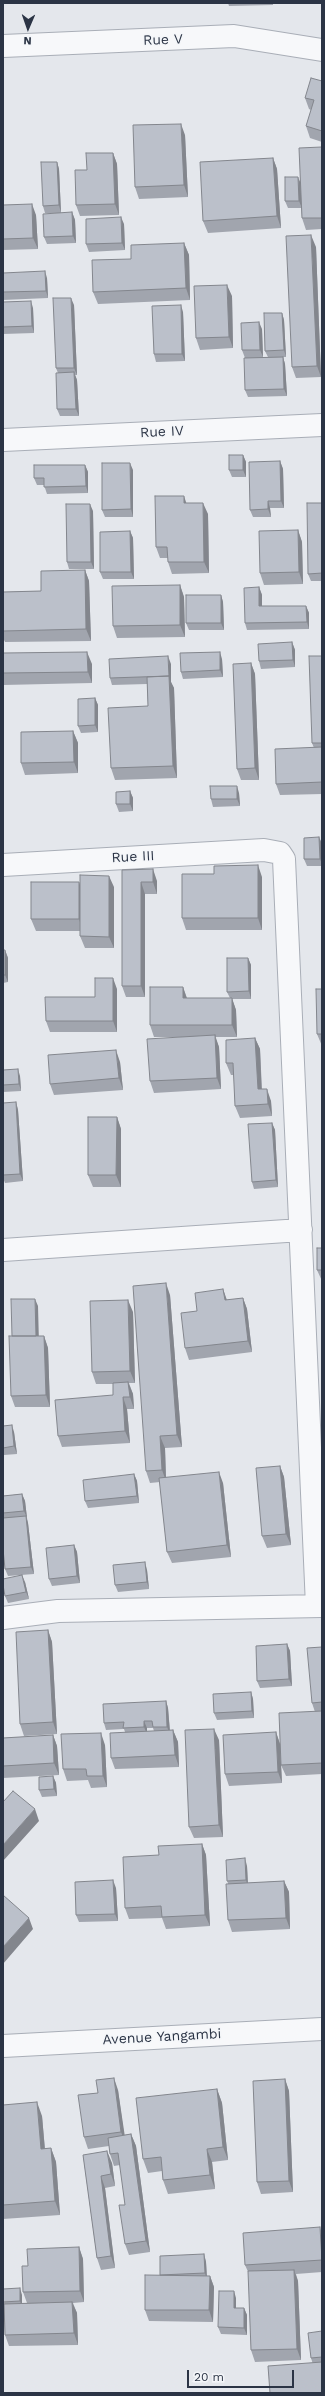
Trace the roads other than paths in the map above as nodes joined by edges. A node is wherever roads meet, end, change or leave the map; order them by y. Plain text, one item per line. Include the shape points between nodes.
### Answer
1 (3, 46) edge
2 (322, 50) edge
3 (322, 425) edge
4 (3, 440) edge
5 (3, 865) edge
6 (301, 1230) junction
7 (3, 1250) edge
8 (320, 1606) edge
9 (3, 1618) edge
10 (322, 2029) edge
11 (3, 2046) edge

1 - 2 street, Rue V via 234,36
3 - 4 street, Rue IV
5 - 6 street, Rue III via 264,850 280,853 286,868
6 - 7 street
6 - 8 street
8 - 9 street via 58,1611
10 - 11 street, Avenue Yangambi

